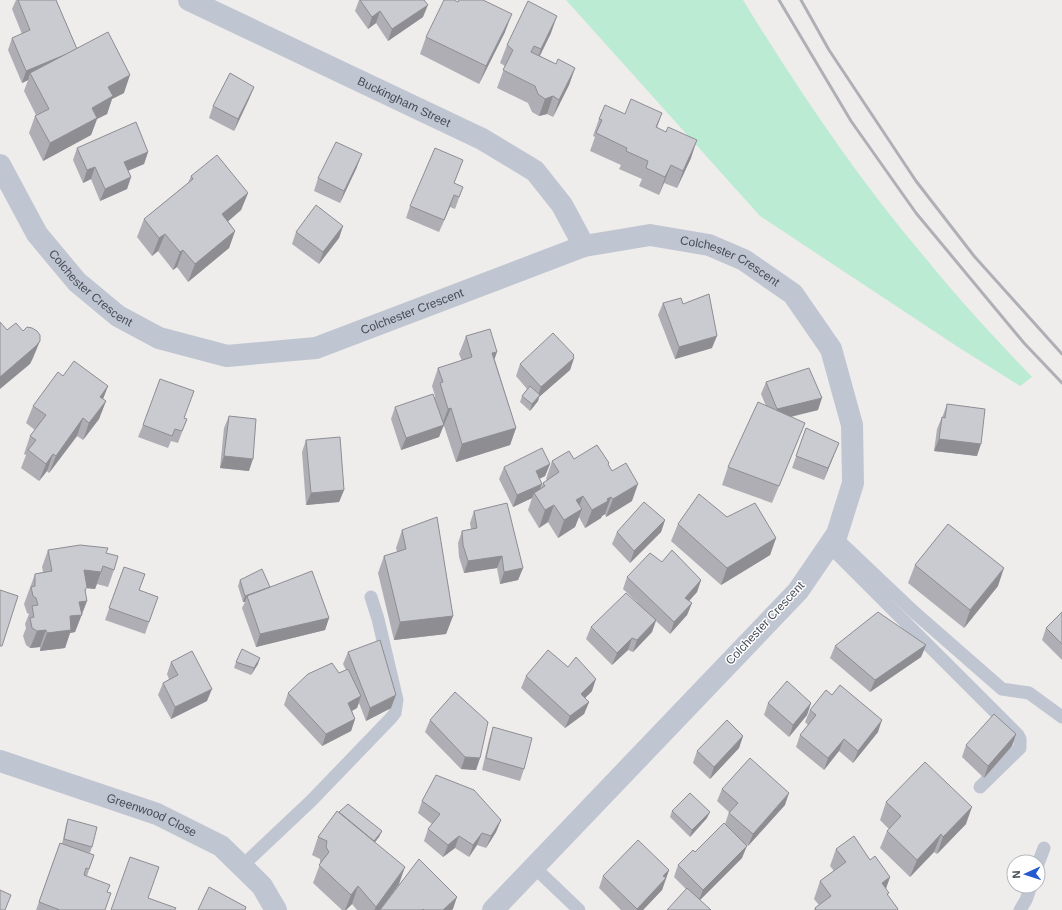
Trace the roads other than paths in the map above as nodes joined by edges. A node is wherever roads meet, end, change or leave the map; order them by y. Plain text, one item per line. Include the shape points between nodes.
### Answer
1 (189, 0) edge
2 (0, 165) edge
3 (584, 246) junction
4 (832, 541) junction
5 (371, 597) dead end
6 (1062, 717) edge
7 (3, 764) edge
8 (980, 788) dead end
9 (1044, 848) dead end
10 (1042, 854) edge
11 (242, 866) junction
12 (534, 867) junction
13 (1028, 894) edge
14 (276, 910) edge
15 (493, 910) edge
16 (579, 910) edge
17 (1020, 910) edge

1 - 3 street, Buckingham Street via 482,139 535,171 562,205
2 - 3 street, Colchester Crescent via 37,234 77,282 118,316 159,338 227,356 316,348
3 - 4 street, Colchester Crescent via 650,235 709,245 744,260 793,294 830,349 852,425 853,483
4 - 6 lane via 1002,689 1029,693
4 - 8 lane via 1018,735 1020,748
4 - 12 street, Colchester Crescent via 798,591
5 - 11 lane via 397,700 395,713 343,769
7 - 11 street, Greenwood Close via 157,814 221,846
9 - 10 lane
11 - 14 street, Greenwood Close via 262,886
12 - 15 street, Colchester Crescent
12 - 16 lane
13 - 17 lane

